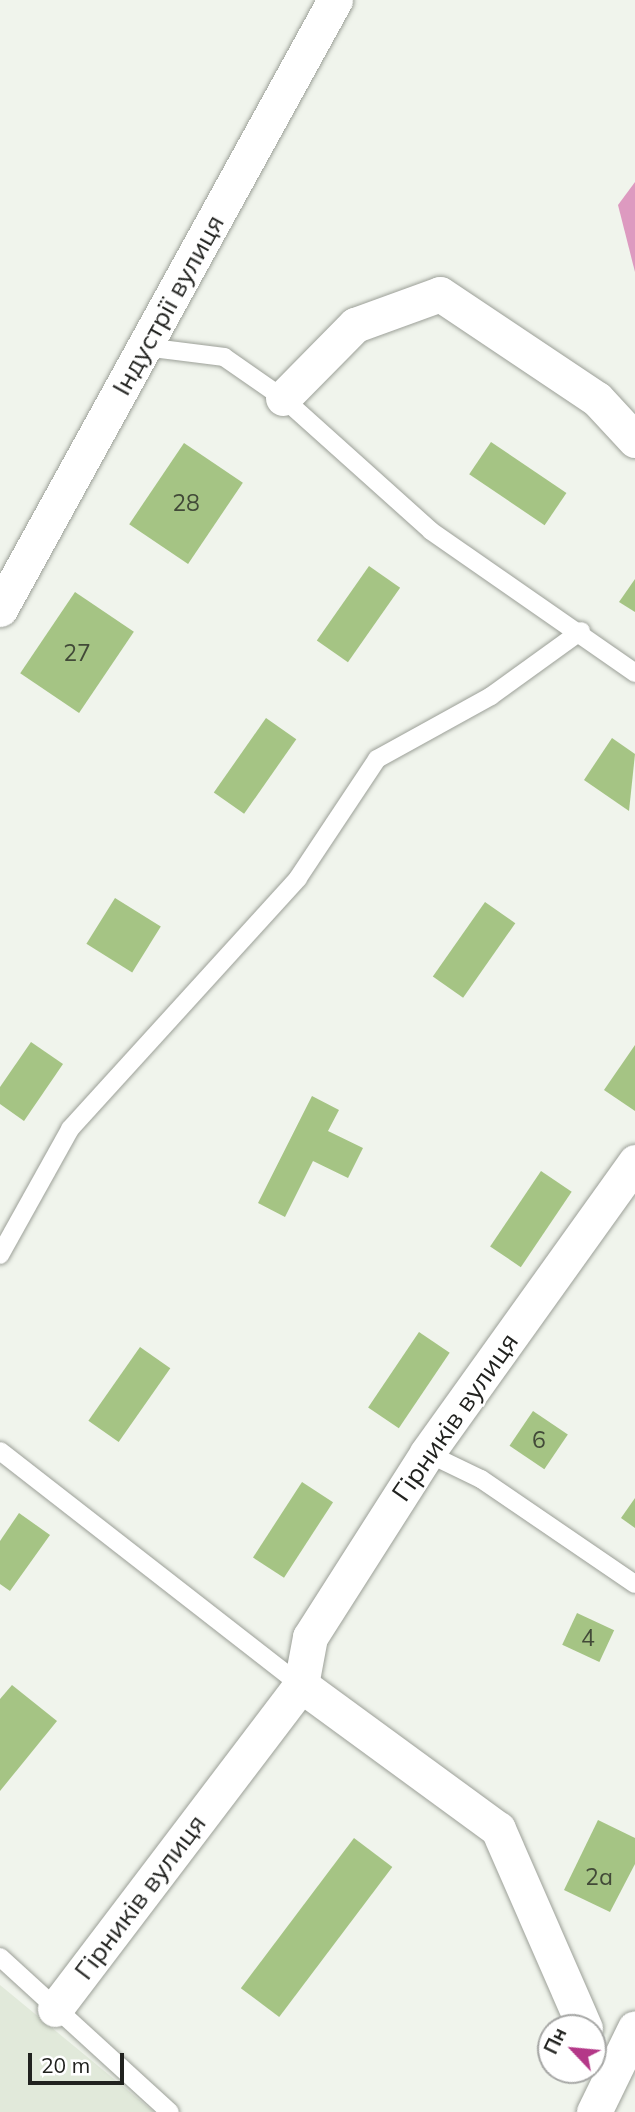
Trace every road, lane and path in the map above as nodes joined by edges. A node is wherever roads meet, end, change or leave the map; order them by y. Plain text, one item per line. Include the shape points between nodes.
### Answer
1 (335, 0) edge
2 (145, 347) junction
3 (284, 398) junction
4 (635, 440) edge
5 (0, 609) edge
6 (581, 631) junction
7 (635, 673) edge
8 (635, 1162) edge
9 (0, 1255) edge
10 (0, 1451) edge
11 (427, 1454) junction
12 (635, 1584) edge
13 (300, 1685) junction
14 (0, 1957) edge
15 (55, 2009) junction
16 (580, 2014) edge
17 (635, 2028) edge
18 (602, 2097) edge
19 (170, 2112) edge

1 - 2 street, Індустрії вулиця
2 - 3 lane via 224,357
2 - 5 street, Індустрії вулиця
3 - 4 street via 355,325 440,295 597,399
3 - 6 lane via 431,531
6 - 7 lane
6 - 9 lane via 491,696 377,759 298,878 70,1129
8 - 11 street, Гірників вулиця
10 - 13 lane
11 - 12 lane via 481,1479
11 - 13 street, Гірників вулиця via 310,1637
13 - 15 street, Гірників вулиця
13 - 16 street via 498,1829
14 - 15 lane
15 - 19 lane
17 - 18 street

